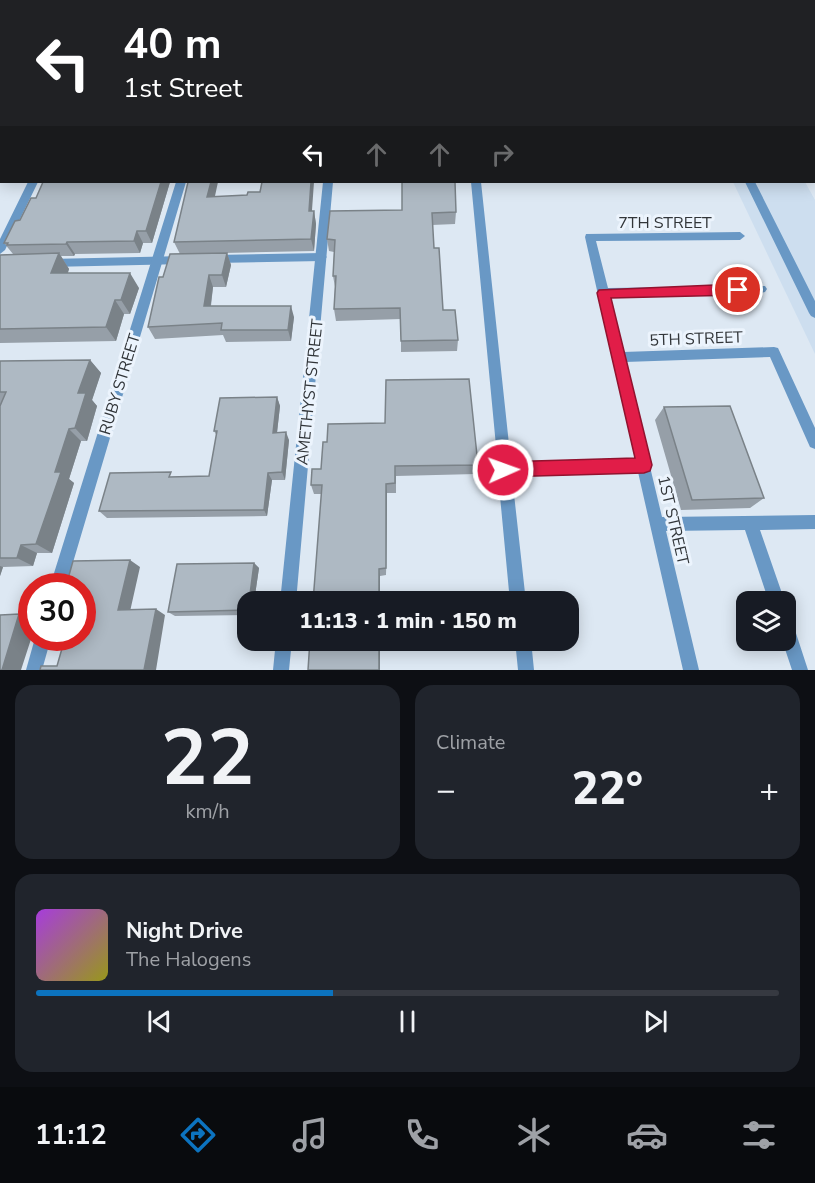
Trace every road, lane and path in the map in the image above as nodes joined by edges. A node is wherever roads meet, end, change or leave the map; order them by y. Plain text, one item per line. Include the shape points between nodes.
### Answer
1 (33, 183) edge
2 (181, 183) edge
3 (328, 183) edge
4 (476, 183) edge
5 (750, 183) edge
6 (740, 236) dead end
7 (590, 237) joint
8 (0, 250) edge
9 (322, 257) junction
10 (156, 261) junction
11 (36, 263) edge
12 (761, 289) dead end
13 (604, 293) junction
14 (815, 314) edge
15 (619, 357) junction
16 (815, 443) edge
17 (644, 465) junction
18 (503, 470) junction
19 (815, 522) edge
20 (750, 523) junction
21 (658, 524) junction
22 (62, 573) edge
23 (289, 591) edge
24 (517, 591) edge
25 (773, 591) edge
26 (39, 651) edge
27 (283, 651) edge
28 (524, 651) edge
29 (794, 651) edge
30 (34, 670) edge
31 (281, 670) edge
32 (526, 670) edge
33 (692, 670) edge
34 (801, 670) edge

1 - 8 street
2 - 10 street, RUBY STREET
3 - 9 street, AMETHYST STREET
4 - 18 street
5 - 14 street
6 - 7 street, 7TH STREET
7 - 13 street, 1ST STREET
9 - 10 street
9 - 23 street, AMETHYST STREET
10 - 11 street
10 - 22 street, RUBY STREET
12 - 13 street
13 - 15 street, 1ST STREET
15 - 16 street, 5TH STREET via 774,352
15 - 17 street, 1ST STREET
17 - 18 street
17 - 21 street, 1ST STREET
18 - 24 street
19 - 20 street
20 - 21 street
20 - 25 street
21 - 33 street, 1ST STREET
26 - 30 street
27 - 31 street
28 - 32 street
29 - 34 street

